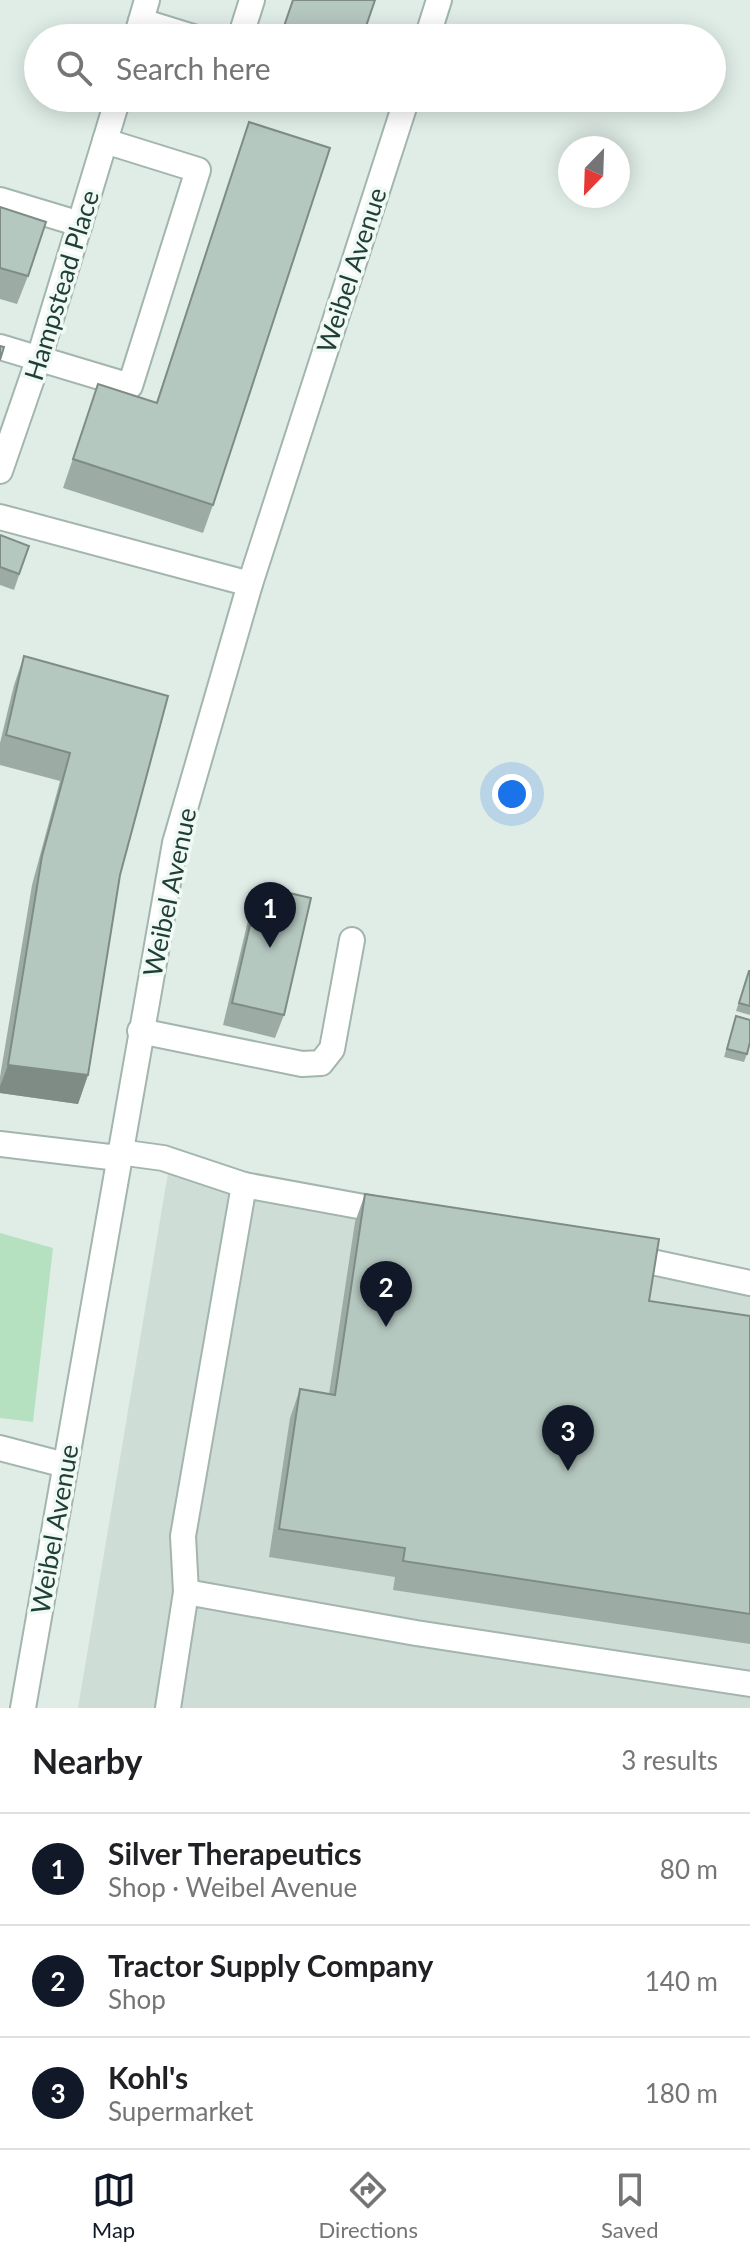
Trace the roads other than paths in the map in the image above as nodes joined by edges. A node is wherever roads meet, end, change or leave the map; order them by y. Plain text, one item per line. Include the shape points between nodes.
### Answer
1 (252, 0) edge
2 (439, 0) edge
3 (244, 24) edge
4 (431, 24) edge
5 (114, 112) edge
6 (402, 112) edge
7 (105, 141) junction
8 (0, 200) edge
9 (80, 224) junction
10 (0, 347) edge
11 (39, 358) junction
12 (0, 471) edge
13 (0, 517) edge
14 (250, 584) junction
15 (352, 940) dead end
16 (140, 1031) junction
17 (0, 1144) edge
18 (118, 1155) junction
19 (244, 1185) junction
20 (414, 1217) edge
21 (600, 1252) edge
22 (750, 1283) edge
23 (0, 1448) edge
24 (65, 1465) junction
25 (186, 1592) junction
26 (750, 1684) edge
27 (23, 1708) edge
28 (168, 1708) edge

1 - 3 street
2 - 4 street
5 - 7 street, Hampstead Place
6 - 14 street, Weibel Avenue
7 - 9 street, Hampstead Place
7 - 11 street via 198,170 130,386
8 - 9 street
9 - 11 street, Hampstead Place
10 - 11 street
11 - 12 street, Hampstead Place
13 - 14 street
14 - 16 street, Weibel Avenue via 175,843
15 - 16 street via 332,1049 321,1063 302,1064
16 - 18 street, Weibel Avenue
17 - 18 street
18 - 19 street via 163,1158
18 - 24 street, Weibel Avenue
19 - 20 street
19 - 25 street via 183,1536
21 - 22 street
23 - 24 street
24 - 27 street, Weibel Avenue
25 - 26 street
25 - 28 street

